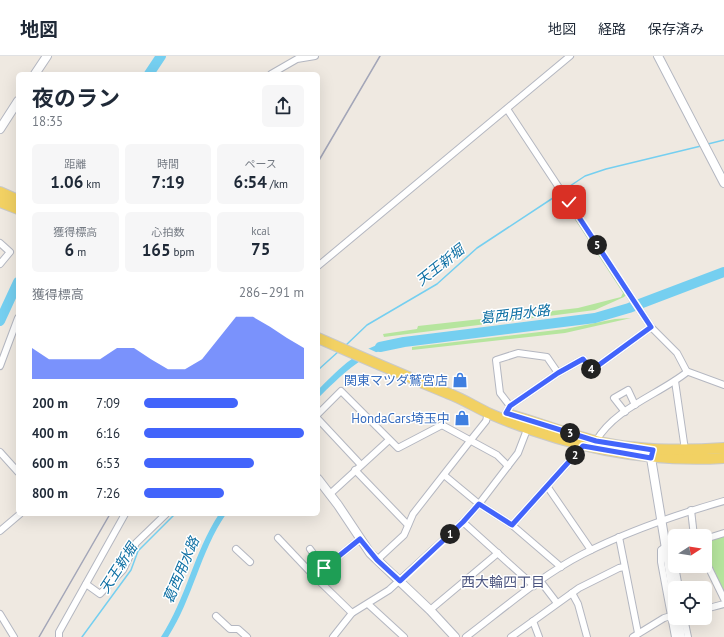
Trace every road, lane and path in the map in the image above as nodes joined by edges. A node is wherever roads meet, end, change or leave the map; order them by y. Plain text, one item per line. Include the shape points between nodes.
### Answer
1 (47, 56) edge
2 (315, 56) edge
3 (570, 56) edge
4 (658, 56) edge
5 (36, 72) edge
6 (274, 72) edge
7 (16, 104) edge
8 (507, 109) junction
9 (0, 129) edge
10 (724, 183) edge
11 (0, 192) edge
12 (16, 199) edge
13 (0, 202) edge
14 (16, 208) edge
15 (0, 243) edge
16 (0, 264) edge
17 (320, 264) edge
18 (16, 323) edge
19 (651, 327) junction
20 (320, 333) edge
21 (320, 339) edge
22 (339, 344) junction
23 (377, 361) junction
24 (0, 366) edge
25 (686, 371) junction
26 (558, 373) junction
27 (675, 381) junction
28 (724, 385) edge
29 (635, 405) junction
30 (508, 410) junction
31 (320, 412) edge
32 (625, 412) junction
33 (488, 413) junction
34 (320, 421) edge
35 (528, 427) junction
36 (389, 440) junction
37 (470, 441) junction
38 (596, 441) junction
39 (583, 446) junction
40 (724, 448) edge
41 (685, 450) junction
42 (0, 452) edge
43 (652, 454) junction
44 (724, 458) edge
45 (362, 465) junction
46 (508, 466) junction
47 (16, 470) edge
48 (355, 470) junction
49 (444, 475) junction
50 (320, 482) edge
51 (547, 486) junction
52 (330, 494) junction
53 (724, 501) edge
54 (479, 504) junction
55 (692, 510) junction
56 (18, 516) edge
57 (125, 516) edge
58 (164, 516) edge
59 (661, 520) junction
60 (463, 522) junction
61 (408, 525) junction
62 (512, 525) junction
63 (693, 529) edge
64 (0, 531) edge
65 (724, 533) edge
66 (619, 537) junction
67 (712, 537) edge
68 (278, 538) dead end
69 (360, 539) junction
70 (665, 547) junction
71 (310, 549) dead end
72 (236, 550) dead end
73 (591, 550) junction
74 (668, 550) edge
75 (498, 553) junction
76 (377, 560) junction
77 (250, 562) dead end
78 (561, 567) junction
79 (624, 567) junction
80 (324, 568) junction
81 (711, 573) edge
82 (314, 576) junction
83 (400, 581) junction
84 (671, 581) edge
85 (541, 582) junction
86 (86, 584) junction
87 (534, 586) junction
88 (668, 590) edge
89 (572, 593) junction
90 (724, 599) edge
91 (368, 604) junction
92 (557, 604) junction
93 (724, 604) edge
94 (712, 607) edge
95 (430, 610) junction
96 (352, 613) junction
97 (0, 614) edge
98 (216, 616) dead end
99 (668, 618) edge
100 (533, 621) junction
101 (675, 625) edge
102 (677, 625) edge
103 (685, 625) edge
104 (635, 635) edge
105 (59, 636) edge
106 (14, 637) edge
107 (247, 637) edge
108 (334, 637) edge
109 (404, 637) edge
110 (455, 637) edge
111 (466, 637) edge
112 (510, 637) edge
113 (539, 637) edge
114 (587, 637) edge
115 (675, 637) edge
116 (681, 637) edge
117 (688, 637) edge

1 - 5 street
2 - 6 street via 297,59
3 - 8 street
4 - 10 street
7 - 9 street
8 - 17 street
8 - 19 street
11 - 12 main road
13 - 14 main road
15 - 16 street via 10,252
18 - 24 street
19 - 25 street via 677,353
19 - 26 street via 592,370 583,359
20 - 22 main road
21 - 22 main road
22 - 23 main road
23 - 30 main road
23 - 33 main road
25 - 27 street
25 - 28 street
26 - 30 street
26 - 30 street via 547,357 518,353 496,360 500,393
27 - 29 street
27 - 41 street
29 - 32 street
29 - 32 street via 628,390 614,398
30 - 38 main road
31 - 36 street via 341,391
32 - 38 street
33 - 35 main road
33 - 37 street via 486,421
34 - 45 street
35 - 39 main road
35 - 46 street via 518,453
36 - 37 street via 398,448 442,425
36 - 45 street
37 - 46 street via 497,455
37 - 49 street
38 - 43 main road
39 - 43 main road
39 - 51 street
40 - 41 main road
41 - 43 main road
42 - 47 street
43 - 44 main road via 687,460
43 - 59 street
45 - 48 street
46 - 54 street
48 - 52 street
48 - 61 street
49 - 54 street
49 - 61 street via 413,514
50 - 52 street
51 - 62 street
51 - 73 street
52 - 69 street
53 - 55 street
54 - 60 street
54 - 62 street
55 - 59 street
55 - 63 street
56 - 64 street
57 - 86 street
58 - 86 street via 136,544 123,570 100,594
59 - 66 street
59 - 70 street
60 - 75 street
60 - 83 street
61 - 76 street via 404,535
62 - 78 street
65 - 67 street
66 - 73 street
66 - 79 street
68 - 82 street
69 - 76 street
69 - 80 street
70 - 74 street
70 - 84 street
70 - 88 street via 661,550 661,562
71 - 80 street
72 - 77 street
73 - 78 street
75 - 87 street
75 - 95 street
76 - 83 street
78 - 85 street
79 - 89 street
79 - 104 street
80 - 82 street
81 - 90 street
82 - 96 street
83 - 91 street
83 - 95 street
85 - 87 street
85 - 92 street
86 - 105 street
87 - 111 street
89 - 92 street
89 - 114 street via 581,610
91 - 96 street
91 - 109 street
92 - 100 street
93 - 94 street
95 - 110 street
96 - 108 street
97 - 106 street
98 - 107 street via 230,629 238,629
99 - 104 street
100 - 112 street
100 - 113 street
101 - 115 street
102 - 116 street
103 - 117 street

